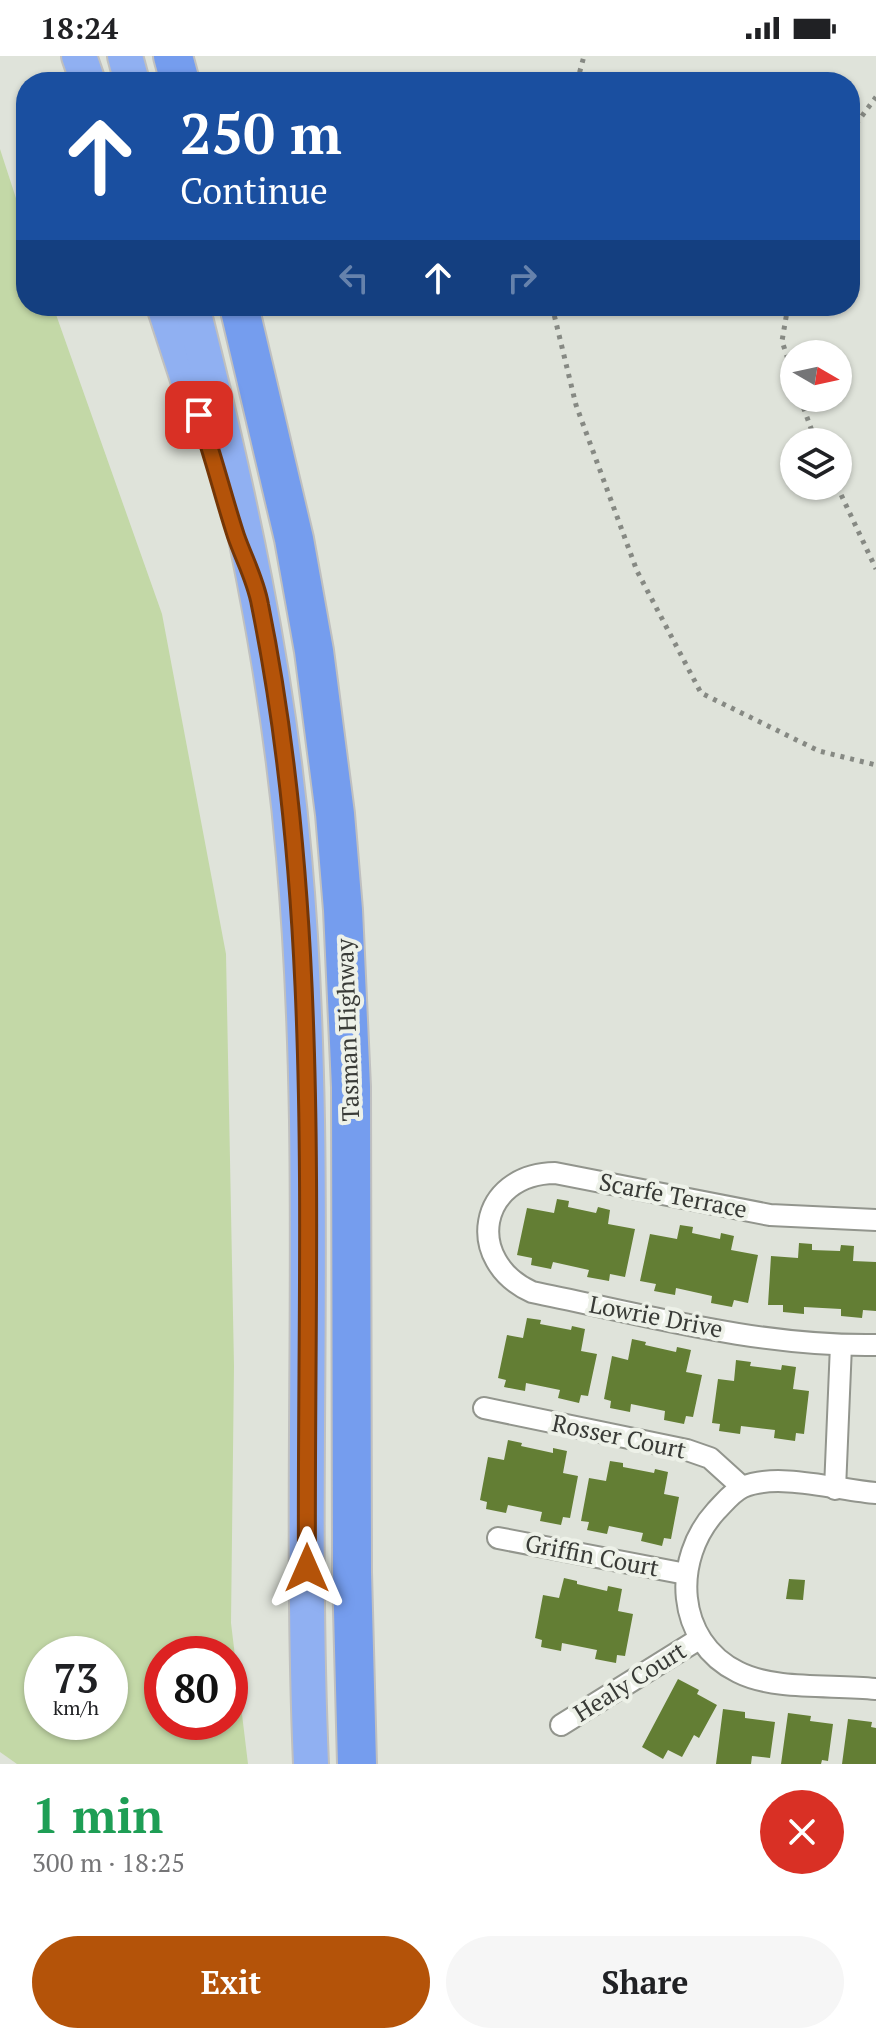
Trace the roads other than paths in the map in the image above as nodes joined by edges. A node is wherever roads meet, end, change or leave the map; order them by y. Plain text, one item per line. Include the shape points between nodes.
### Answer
1 (167, 316) edge
2 (194, 316) edge
3 (241, 316) edge
4 (260, 601) junction
5 (489, 1217) joint
6 (876, 1220) edge
7 (841, 1345) junction
8 (876, 1345) edge
9 (484, 1408) dead end
10 (742, 1487) junction
11 (835, 1489) junction
12 (876, 1493) edge
13 (498, 1538) dead end
14 (686, 1574) junction
15 (699, 1639) junction
16 (876, 1689) edge
17 (561, 1725) dead end
18 (311, 1764) edge
19 (357, 1764) edge

1 - 4 highway
2 - 4 highway, Tasman Highway
3 - 19 highway, Tasman Highway via 294,539 314,651 342,894 351,1087
4 - 18 highway, Tasman Highway via 287,784 302,964
5 - 6 street, Scarfe Terrace via 496,1202 524,1179 555,1173 770,1215
5 - 7 street, Lowrie Drive via 488,1235 499,1268 532,1292 744,1334
7 - 8 street, Lowrie Drive
7 - 11 street
9 - 10 street, Rosser Court via 687,1450 710,1458
10 - 11 street via 785,1482
10 - 14 street via 708,1520 693,1546
11 - 12 street
13 - 14 street, Griffin Court
14 - 15 street via 688,1610
15 - 16 street via 717,1659 760,1680
15 - 17 street, Healy Court

